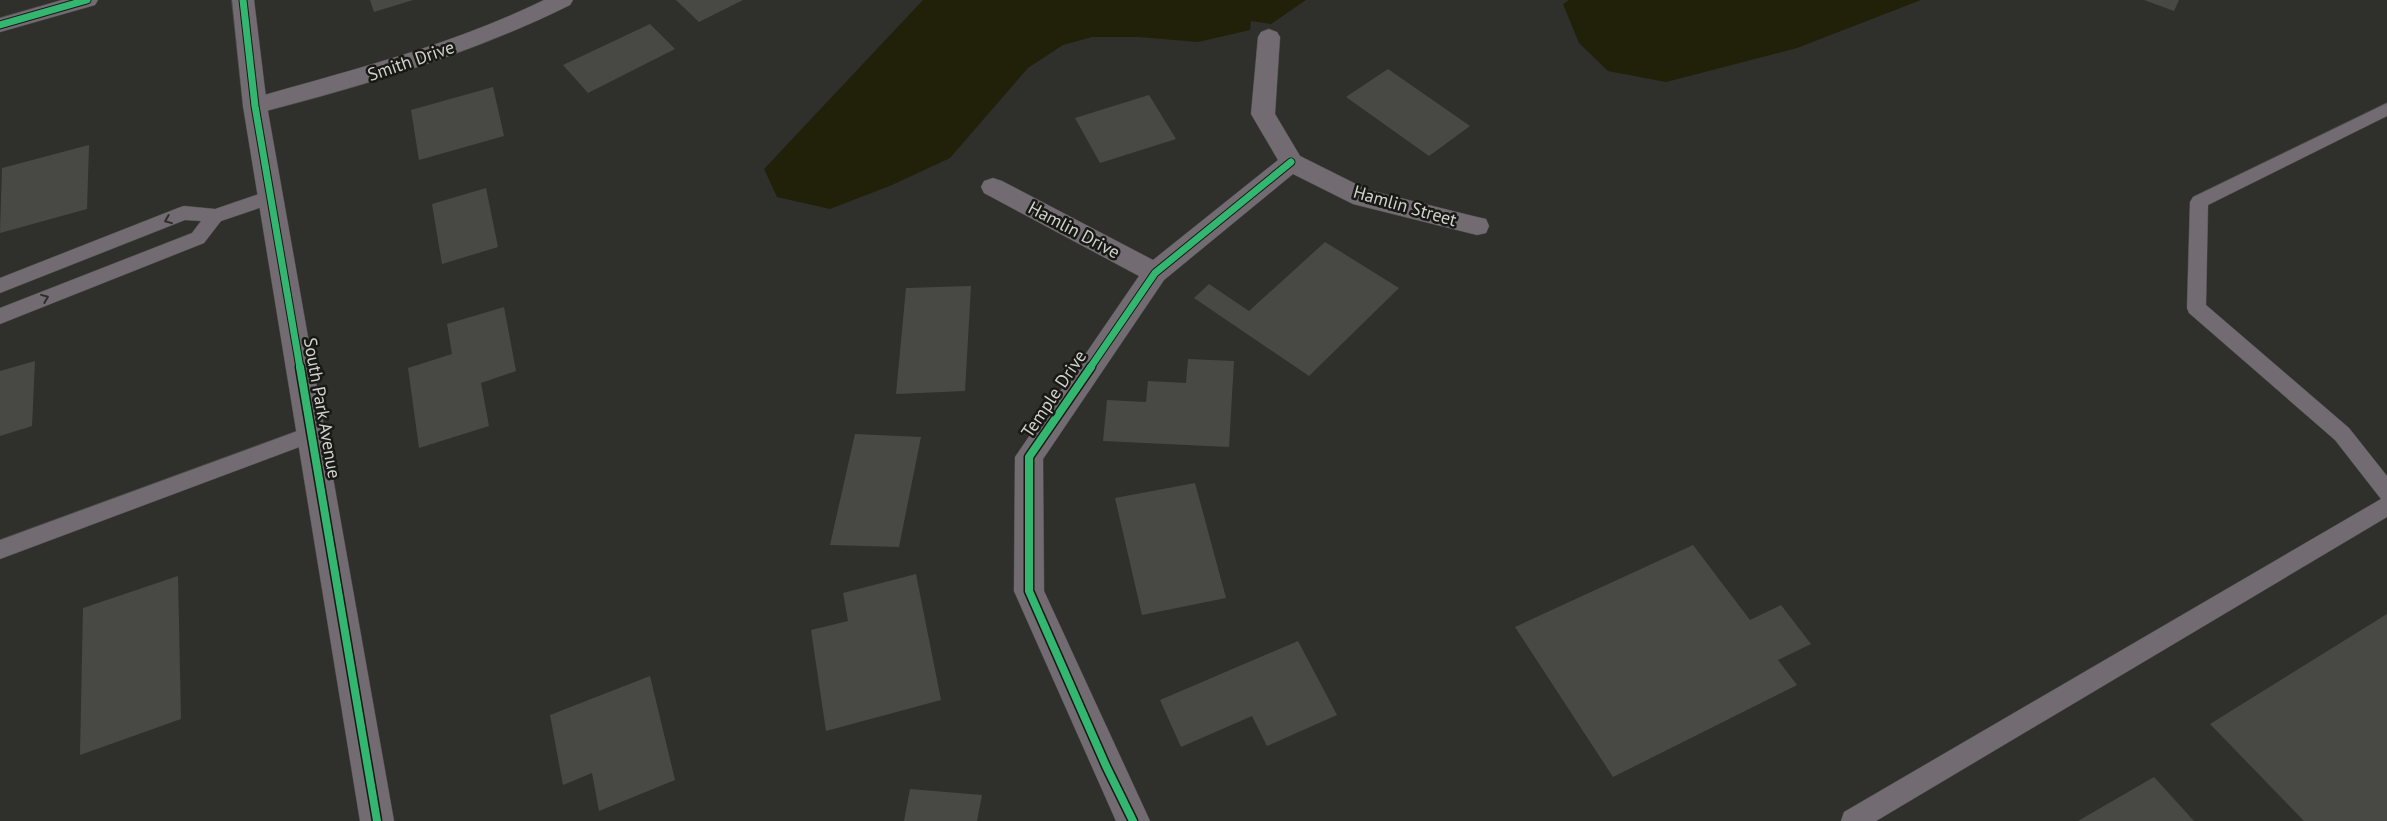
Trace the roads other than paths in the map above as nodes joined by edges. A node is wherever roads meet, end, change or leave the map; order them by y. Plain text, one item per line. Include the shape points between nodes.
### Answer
1 (87, 0) edge
2 (242, 0) edge
3 (562, 0) edge
4 (0, 25) edge
5 (1269, 37) dead end
6 (255, 106) junction
7 (2387, 109) edge
8 (1291, 162) junction
9 (993, 187) dead end
10 (271, 197) junction
11 (215, 216) junction
12 (1477, 226) dead end
13 (1155, 273) junction
14 (0, 286) edge
15 (0, 316) edge
16 (311, 434) junction
17 (2387, 492) edge
18 (2387, 506) edge
19 (0, 550) edge
20 (377, 821) edge
21 (1133, 821) edge
22 (1853, 821) edge

1 - 4 street
2 - 6 street, South Park Avenue
3 - 6 street, Smith Drive via 434,56
5 - 8 street via 1263,114
6 - 10 street, South Park Avenue
7 - 17 lane via 2199,202 2196,308 2342,434
8 - 12 street, Hamlin Street via 1362,198
8 - 13 street, Temple Drive
9 - 13 street, Hamlin Drive
10 - 11 lane
10 - 16 street, South Park Avenue
11 -> 14 lane via 184,213
15 -> 11 lane via 198,238
13 - 21 street, Temple Drive via 1029,457 1029,591
16 - 19 lane
16 - 20 street, South Park Avenue
18 - 22 lane

